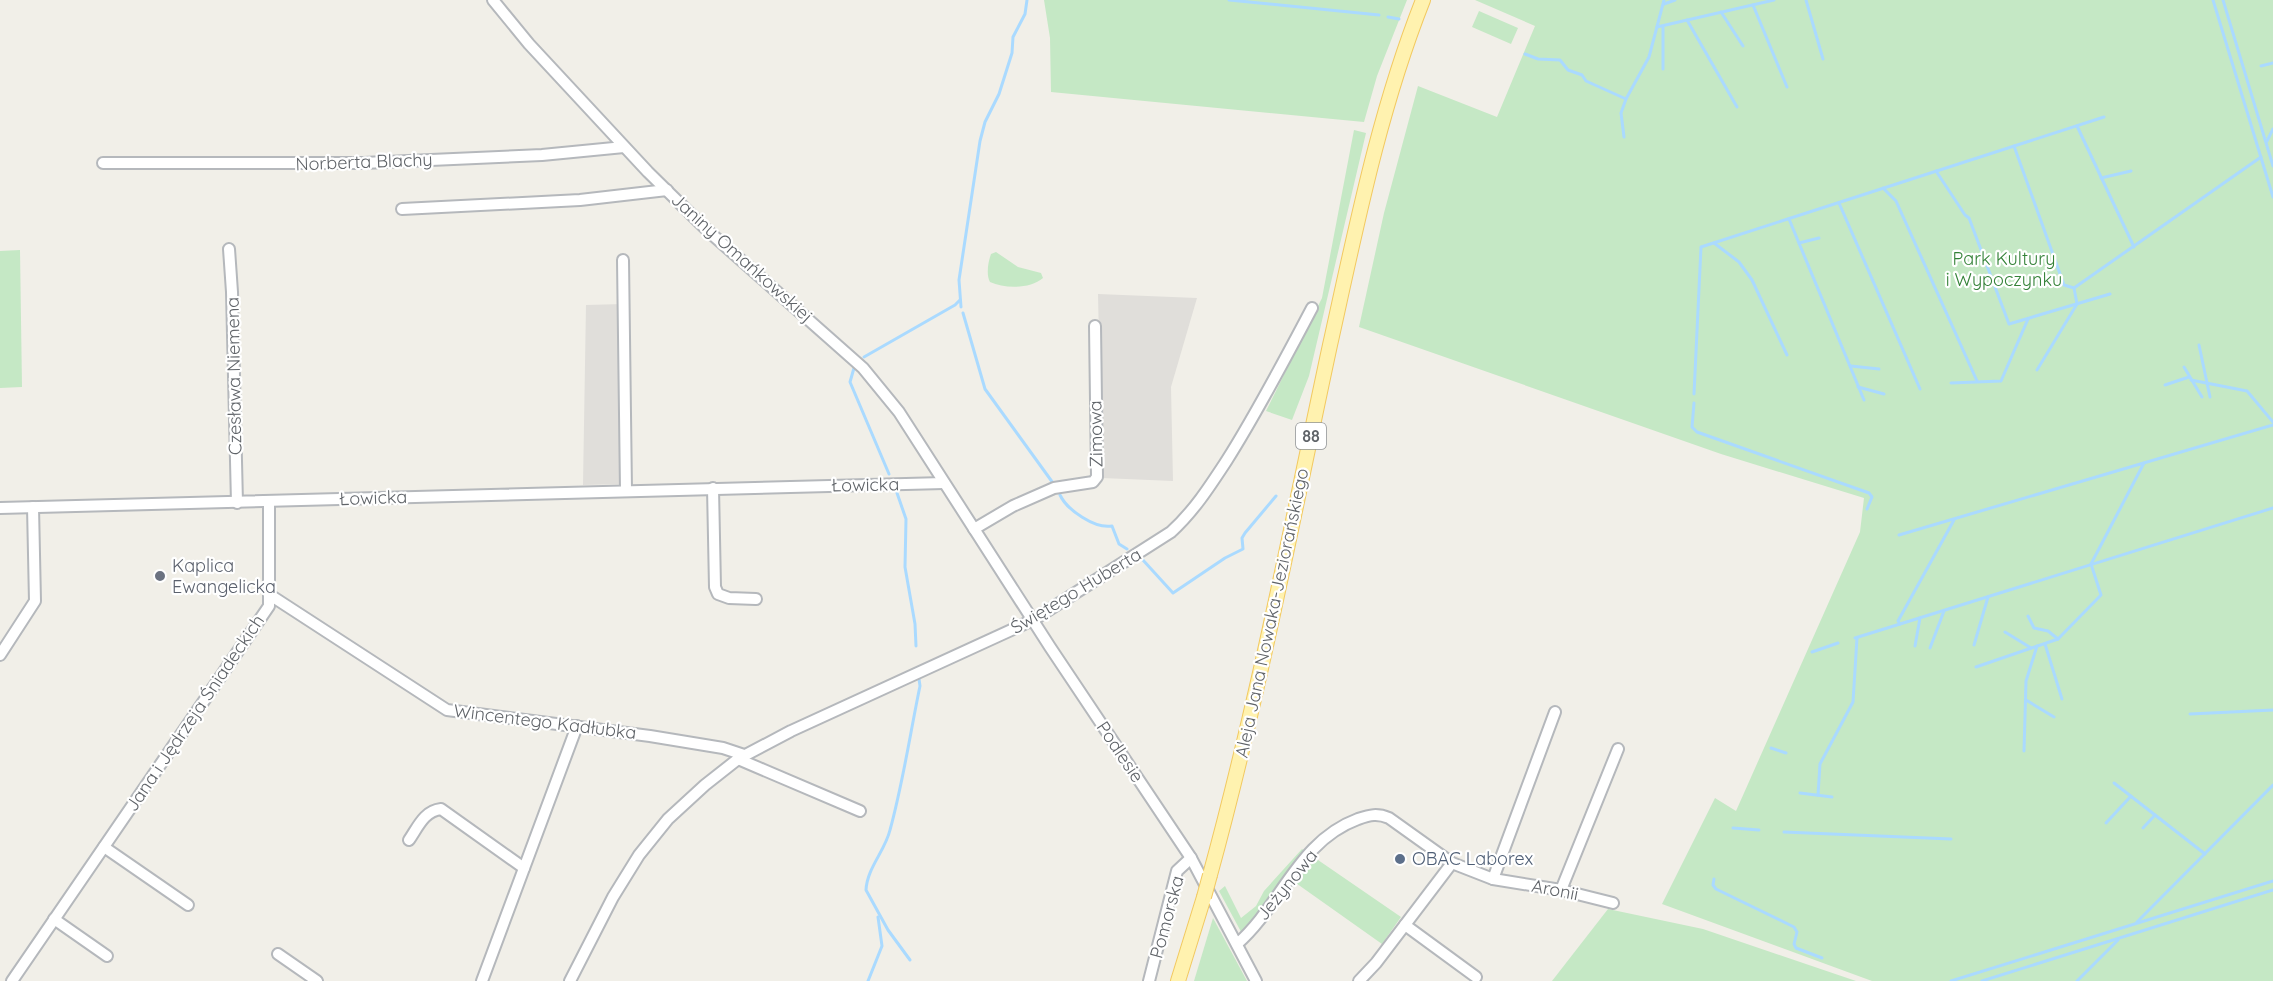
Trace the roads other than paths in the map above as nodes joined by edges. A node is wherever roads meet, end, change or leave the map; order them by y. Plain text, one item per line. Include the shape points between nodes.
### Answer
1 (493, 0) edge
2 (1423, 0) edge
3 (624, 147) junction
4 (103, 163) dead end
5 (667, 190) junction
6 (402, 209) dead end
7 (229, 249) dead end
8 (623, 260) dead end
9 (1312, 308) dead end
10 (1095, 326) dead end
11 (944, 483) junction
12 (713, 488) junction
13 (626, 491) junction
14 (269, 502) junction
15 (237, 503) junction
16 (33, 507) junction
17 (0, 508) edge
18 (974, 528) junction
19 (270, 595) junction
20 (756, 598) dead end
21 (1033, 620) junction
22 (0, 655) edge
23 (1555, 712) dead end
24 (577, 726) junction
25 (1618, 749) dead end
26 (741, 757) junction
27 (860, 811) dead end
28 (1372, 814) joint
29 (410, 840) dead end
30 (104, 847) junction
31 (1191, 858) junction
32 (1452, 863) junction
33 (524, 868) junction
34 (1492, 879) junction
35 (1561, 890) junction
36 (1613, 903) dead end
37 (189, 905) dead end
38 (54, 919) junction
39 (1405, 925) junction
40 (1237, 944) junction
41 (278, 954) dead end
42 (107, 957) dead end
43 (1476, 977) dead end
44 (12, 981) edge
45 (317, 981) edge
46 (482, 981) edge
47 (570, 981) edge
48 (1149, 981) edge
49 (1178, 981) edge
50 (1256, 981) edge
51 (1359, 981) edge

1 - 3 street, Janiny Omańkowskiej
2 - 49 main road, Aleja Jana Nowaka-Jeziorańskiego / 88, bridge via 1392,88 1358,218 1237,773
3 - 4 street, Norberta Blachy via 363,163
3 - 5 street, Janiny Omańkowskiej
5 - 6 street via 580,200
5 - 11 street, Janiny Omańkowskiej via 863,368 899,412
7 - 15 street, Czesława Niemena
8 - 13 street
9 - 21 street, Świętego Huberta via 1250,424 1189,516 1171,532
10 - 18 street, Zimowa via 1097,477 1093,482 1054,488 1032,497
11 - 12 street, Łowicka
11 - 18 street, Janiny Omańkowskiej
12 - 13 street, Łowicka
12 - 20 street via 718,594
13 - 14 street, Łowicka
14 - 15 street, Łowicka
14 - 19 street, Jana i Jędrzeja Śniadeckich
15 - 16 street, Łowicka
16 - 17 street, Łowicka
16 - 22 street via 35,601
18 - 21 street, Podlesie
19 - 24 street, Wincentego Kadłubka via 447,710
19 - 30 street, Jana i Jędrzeja Śniadeckich via 268,606
21 - 26 street, Świętego Huberta
21 - 31 street, Podlesie
23 - 34 street
24 - 26 street, Wincentego Kadłubka via 723,748
24 - 33 street
25 - 35 street
26 - 27 street
26 - 47 street, Świętego Huberta via 668,819 639,855
28 - 32 street, Aronii via 1389,818
28 - 40 street, Jeżynowa via 1348,823 1300,863
29 - 33 street via 426,815 441,809
30 - 37 street
30 - 38 street, Jana i Jędrzeja Śniadeckich
31 - 40 street, Podlesie
31 - 48 street, Pomorska via 1177,871
32 - 34 street, Aronii
32 - 39 street
33 - 46 street
34 - 35 street, Aronii
35 - 36 street, Aronii
38 - 42 street
38 - 44 street, Jana i Jędrzeja Śniadeckich
39 - 43 street
39 - 51 street
40 - 50 street, Podlesie
41 - 45 street

